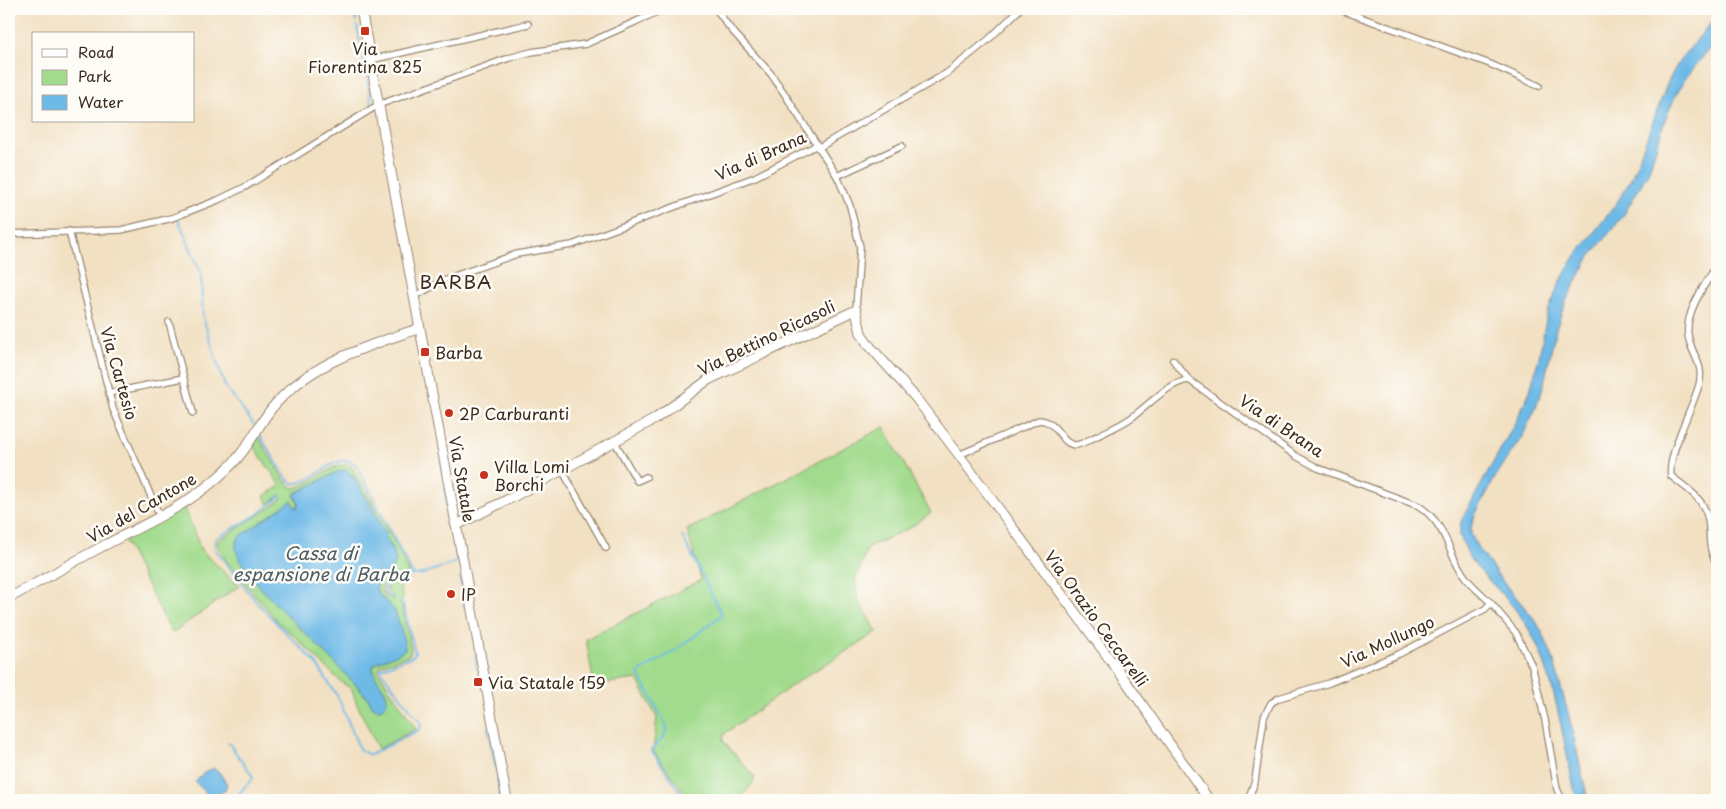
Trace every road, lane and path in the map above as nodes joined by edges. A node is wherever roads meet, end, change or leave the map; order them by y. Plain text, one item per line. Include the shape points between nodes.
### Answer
1 (361, 9) edge
2 (664, 9) edge
3 (716, 9) edge
4 (1020, 9) edge
5 (1338, 9) edge
6 (528, 24) dead end
7 (370, 60) junction
8 (1539, 86) dead end
9 (378, 105) junction
10 (818, 146) junction
11 (902, 146) dead end
12 (837, 176) junction
13 (69, 231) junction
14 (9, 234) edge
15 (1717, 265) edge
16 (414, 297) junction
17 (856, 310) junction
18 (169, 322) dead end
19 (420, 328) junction
20 (1173, 360) dead end
21 (184, 378) junction
22 (1189, 380) junction
23 (109, 393) junction
24 (193, 413) dead end
25 (615, 442) junction
26 (959, 455) junction
27 (562, 470) junction
28 (646, 477) dead end
29 (160, 517) junction
30 (455, 523) junction
31 (606, 548) dead end
32 (1717, 564) edge
33 (9, 598) edge
34 (1491, 603) junction
35 (507, 800) edge
36 (1209, 800) edge
37 (1248, 800) edge
38 (1562, 800) edge

1 - 7 street, Via Statale
2 - 9 street via 586,44 509,58
3 - 10 street via 771,74
4 - 10 street via 947,73
5 - 8 street via 1490,64
6 - 7 street
7 - 9 street, Via Statale
9 - 13 street via 271,172 218,200 172,218 121,230
9 - 16 street, Via Statale
10 - 12 street, Via di Brana
10 - 16 street, Via di Brana via 754,177 572,245 508,257 443,280
11 - 12 street
12 - 17 street, Via di Brana via 850,206 860,247
13 - 14 street
13 - 23 street, Via Cartesio
15 - 32 street via 1688,322 1688,335 1701,374 1671,472 1705,509 1709,548
16 - 19 street, Via Statale
17 - 25 street, Via Bettino Ricasoli via 708,380 656,419
17 - 26 street, Via di Brana via 866,343 915,397
18 - 21 street
19 - 29 street, Via del Cantone via 318,368 272,409 240,456 216,480
19 - 30 street, Via Statale
20 - 22 street, Via di Brana
21 - 23 street
21 - 24 street
22 - 26 street via 1177,383 1131,418 1080,444 1067,442 1052,424 1039,420
22 - 34 street, Via di Brana via 1318,468 1418,506 1437,523 1466,578
23 - 29 street, Via Cartesio
25 - 27 street, Via Bettino Ricasoli
25 - 28 street via 637,481
26 - 36 street, Via Orazio Ceccarelli
27 - 30 street, Via Bettino Ricasoli via 459,524
27 - 31 street
29 - 33 street, Via del Cantone
30 - 35 street, Via Statale
34 - 37 street, Via Mollungo via 1399,654 1271,703 1264,717 1255,781
34 - 38 street via 1516,633 1532,666

